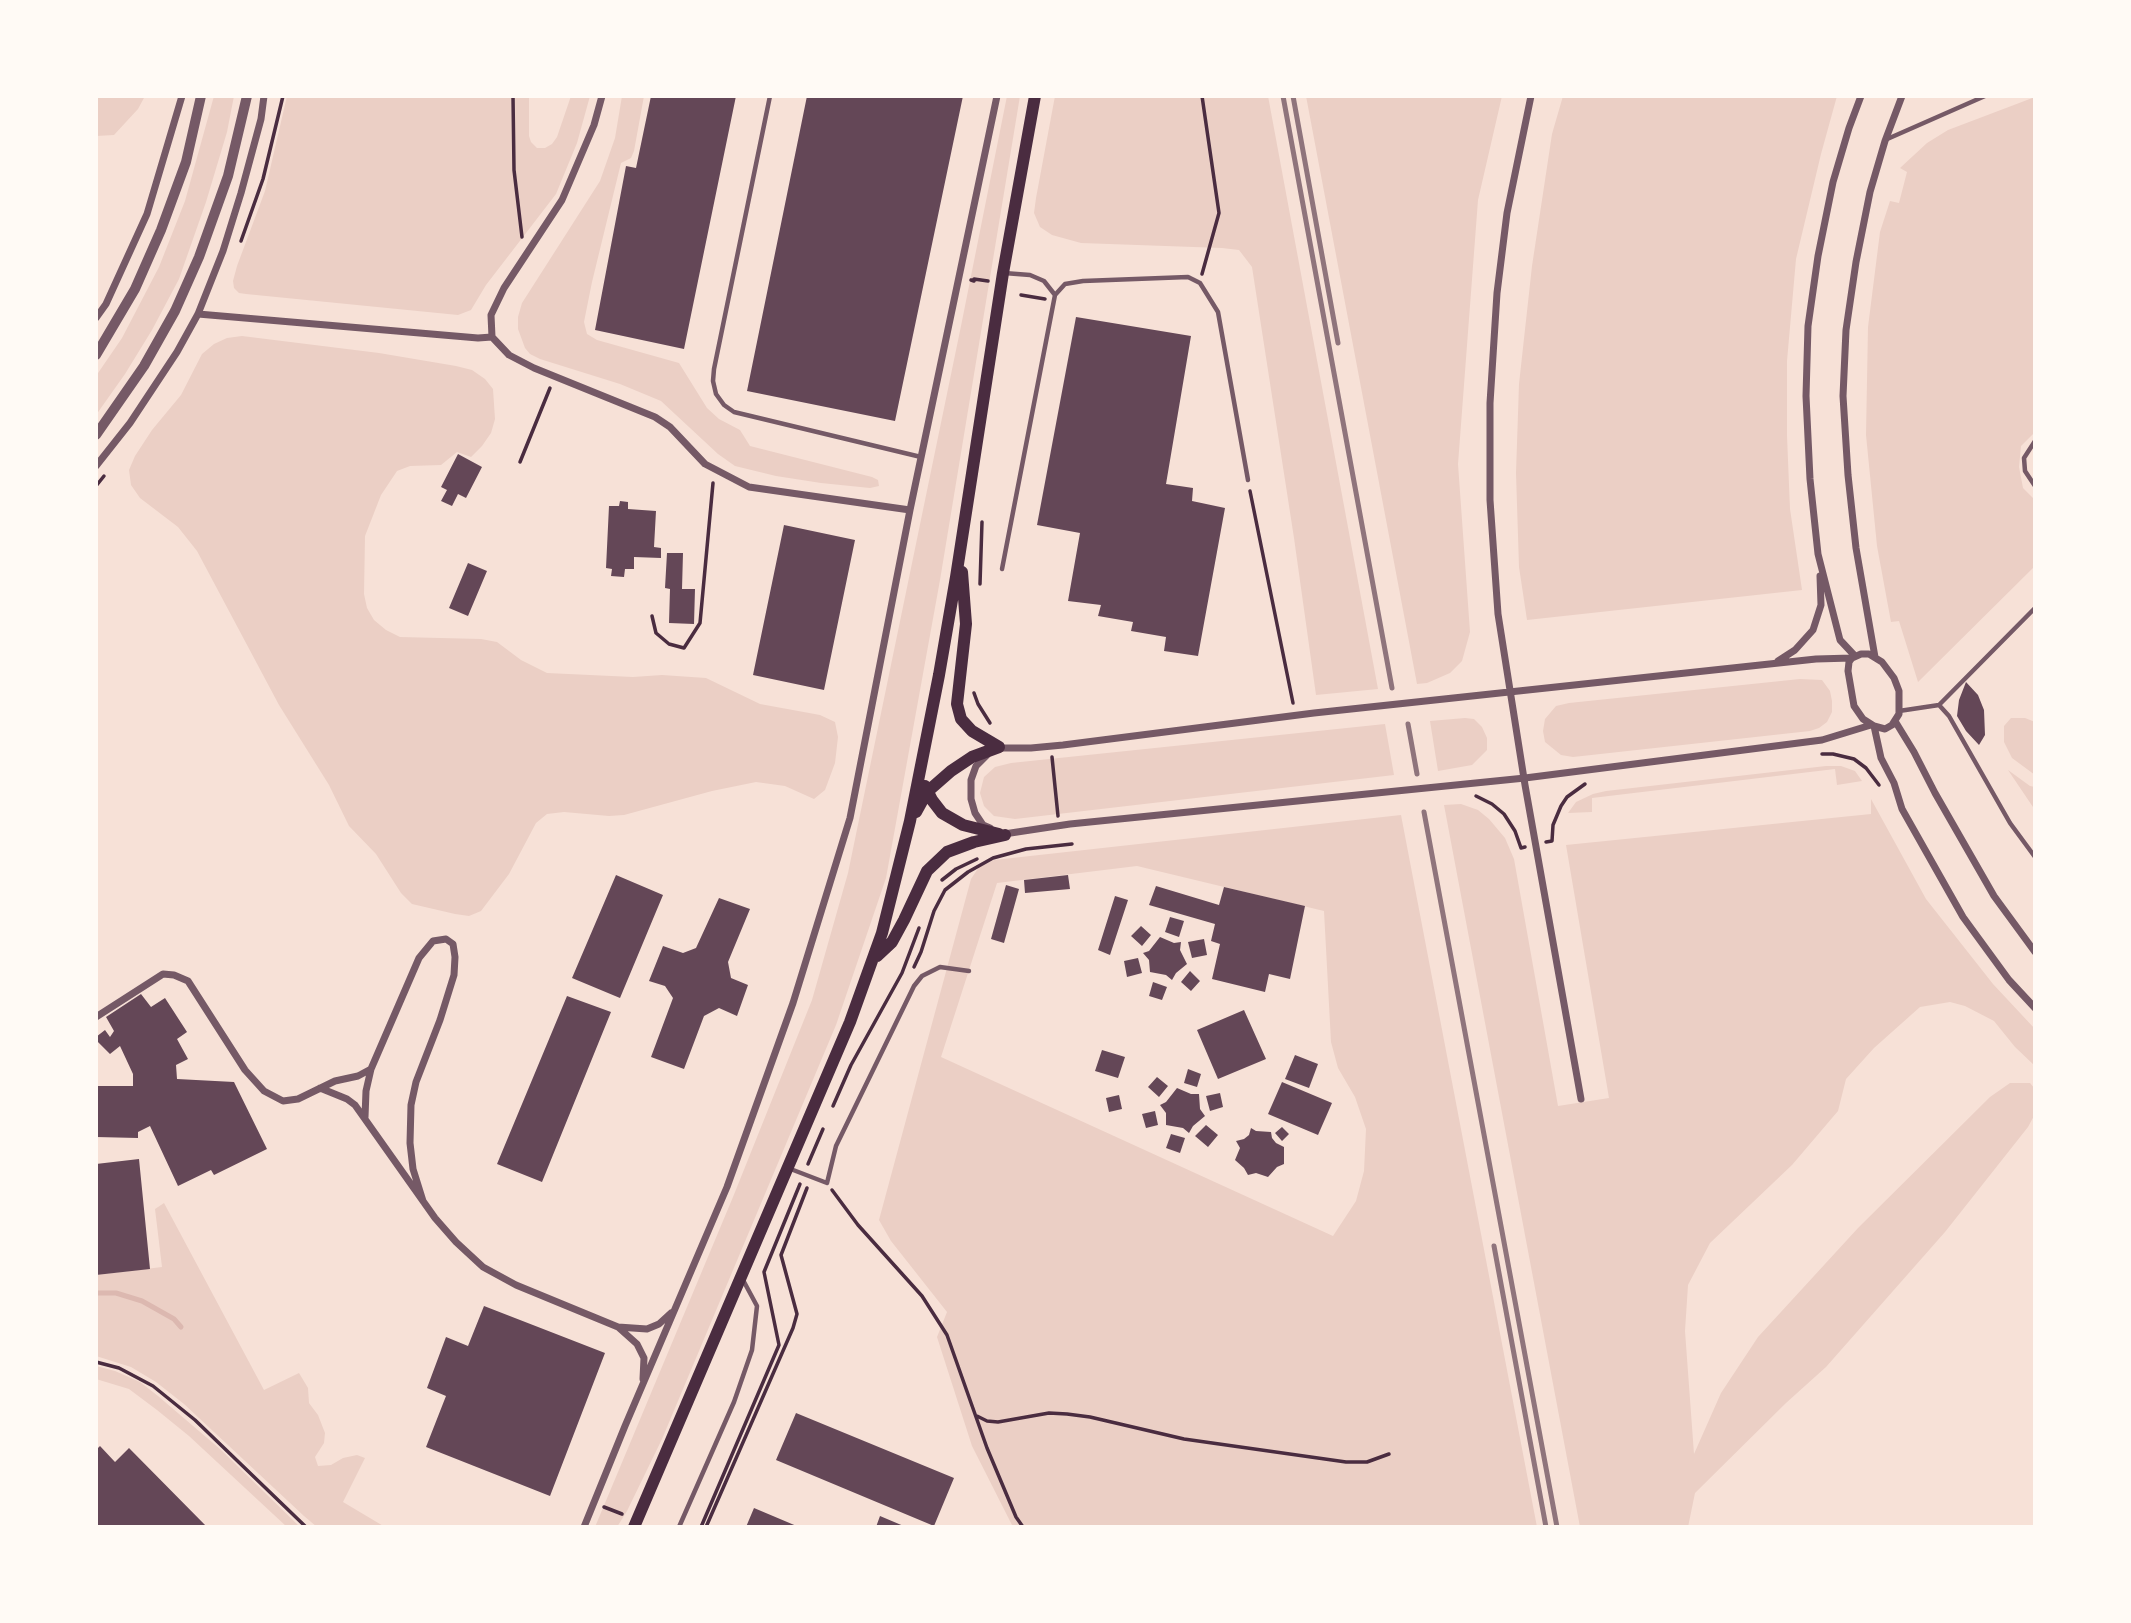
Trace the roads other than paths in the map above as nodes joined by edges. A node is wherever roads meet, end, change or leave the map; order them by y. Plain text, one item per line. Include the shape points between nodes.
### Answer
1 (183, 96) edge
2 (201, 96) edge
3 (247, 96) edge
4 (264, 96) edge
5 (602, 96) edge
6 (770, 96) edge
7 (997, 96) edge
8 (1035, 96) edge
9 (1531, 96) edge
10 (1861, 96) edge
11 (1902, 96) edge
12 (1985, 96) edge
13 (1885, 141) junction
14 (1003, 272) junction
15 (1054, 298) junction
16 (198, 314) junction
17 (96, 318) edge
18 (492, 337) junction
19 (96, 355) edge
20 (96, 435) edge
21 (2035, 441) edge
22 (921, 457) junction
23 (96, 466) edge
24 (1248, 480) road end
25 (2035, 486) edge
26 (911, 510) junction
27 (1818, 554) junction
28 (960, 555) junction
29 (1002, 569) dead end
30 (2035, 608) edge
31 (1853, 657) junction
32 (1875, 657) junction
33 (1773, 664) junction
34 (1510, 693) junction
35 (1939, 705) junction
36 (1899, 710) junction
37 (1895, 721) junction
38 (1872, 726) junction
39 (999, 747) junction
40 (921, 769) junction
41 (1525, 778) junction
42 (927, 792) junction
43 (910, 821) junction
44 (1005, 835) junction
45 (2035, 857) edge
46 (2035, 952) edge
47 (874, 959) junction
48 (969, 971) dead end
49 (2035, 1008) edge
50 (96, 1017) edge
51 (371, 1069) junction
52 (319, 1088) junction
53 (1581, 1099) dead end
54 (365, 1118) junction
55 (787, 1168) junction
56 (423, 1201) junction
57 (740, 1275) junction
58 (674, 1310) junction
59 (618, 1327) junction
60 (643, 1386) junction
61 (584, 1527) edge
62 (634, 1527) edge
63 (679, 1527) edge

1 - 17 street via 147,214
2 - 19 street via 186,162 161,230 135,289
3 - 20 street via 228,176 176,311
4 - 16 street via 241,193
5 - 18 street via 562,201 491,315
6 - 22 lane via 714,369 716,394 734,412
7 - 22 street
8 - 14 main road
9 - 34 street via 1507,213 1490,403 1491,513 1498,614
10 - 27 street via 1833,182 1808,326 1805,396
11 - 13 street
12 - 13 lane
13 - 32 street via 1856,262 1843,396 1856,548
14 - 15 lane via 1044,281
14 - 28 main road
15 - 24 lane via 1065,284 1083,281 1188,277 1200,283 1218,312
15 - 29 lane
16 - 18 street
16 - 23 street via 177,352
18 - 26 street via 509,355 534,368 655,417 714,470 749,487
21 - 25 lane via 2024,458 2025,471
22 - 26 street
26 - 58 street via 850,818 832,881 727,1187
27 - 31 street via 1840,640
27 - 33 street via 1822,594 1818,618 1805,641
28 - 39 main road via 965,624 957,704 961,719 972,731
28 - 40 main road
30 - 35 lane
31 - 32 street
31 - 33 street
31 - 38 street via 1848,671 1854,706
32 - 36 street via 1894,678
33 - 34 street
34 - 39 street via 1051,746
34 - 41 street
35 - 36 lane
35 - 45 lane
36 - 37 street
37 - 38 street via 1885,729
37 - 46 street via 1994,896
38 - 41 street via 1822,740
38 - 49 street via 1902,809 1963,917
39 - 42 main road via 972,757
39 - 44 street via 976,766 971,799 984,825
40 - 42 main road
40 - 43 main road
41 - 44 street via 1059,825
41 - 53 street
42 - 43 main road
42 - 44 main road via 942,813 962,825
43 - 47 main road
44 - 47 main road via 947,852 927,871 892,942
47 - 55 main road
48 - 55 lane via 940,967 914,986 836,1146 827,1183
50 - 52 street via 163,974 174,975 188,981 245,1070 264,1091 283,1101
51 - 52 street
51 - 54 street
51 - 56 street via 419,958 433,941 446,939 453,944 456,957 454,975 416,1082 409,1125 411,1156
52 - 54 street via 347,1099
54 - 56 street
55 - 57 main road
56 - 59 street via 456,1242 483,1266 516,1285
57 - 62 main road
57 - 63 lane via 757,1306 752,1350
58 - 59 street via 647,1329
58 - 60 street
59 - 60 street via 644,1358
60 - 61 street

